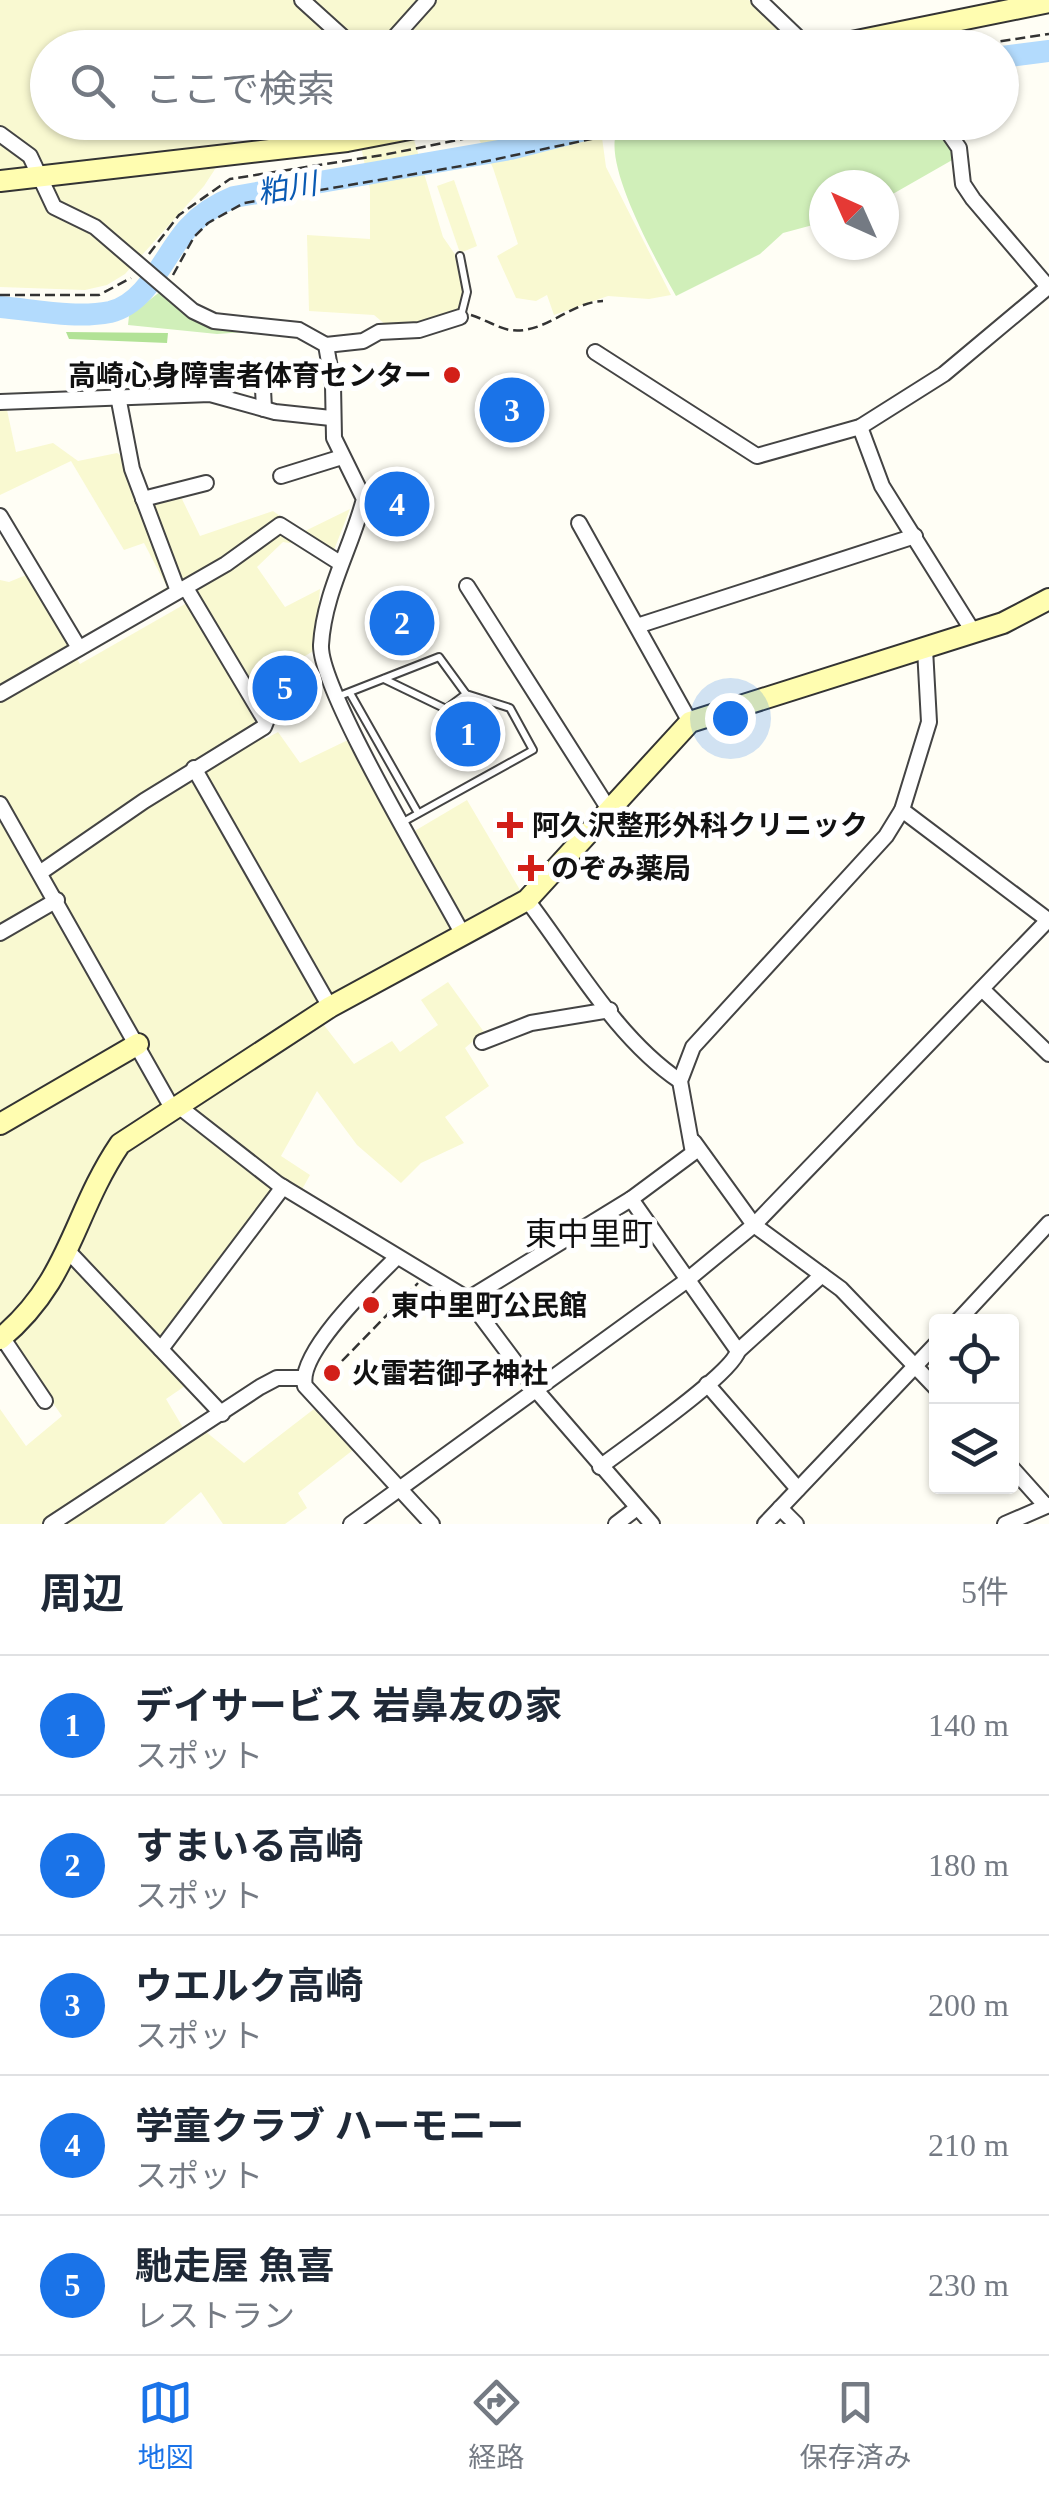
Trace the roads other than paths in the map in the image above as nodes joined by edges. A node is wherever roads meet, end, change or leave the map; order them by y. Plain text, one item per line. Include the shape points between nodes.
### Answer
1 (302, 0) edge
2 (428, 0) edge
3 (759, 0) edge
4 (1049, 2) edge
5 (334, 30) edge
6 (401, 30) edge
7 (790, 30) edge
8 (952, 30) edge
9 (0, 134) edge
10 (352, 140) edge
11 (953, 140) edge
12 (41, 178) junction
13 (0, 181) edge
14 (460, 256) dead end
15 (1049, 287) edge
16 (460, 317) joint
17 (326, 345) junction
18 (595, 352) dead end
19 (262, 369) dead end
20 (118, 396) junction
21 (0, 402) edge
22 (264, 409) junction
23 (331, 418) junction
24 (860, 427) junction
25 (342, 457) junction
26 (280, 476) dead end
27 (206, 483) dead end
28 (142, 499) junction
29 (0, 516) edge
30 (579, 523) dead end
31 (915, 536) junction
32 (340, 563) junction
33 (467, 586) dead end
34 (182, 589) junction
35 (1049, 599) edge
36 (637, 626) junction
37 (974, 632) junction
38 (79, 648) junction
39 (925, 649) junction
40 (383, 678) junction
41 (0, 694) edge
42 (466, 694) junction
43 (343, 695) junction
44 (690, 722) junction
45 (194, 768) junction
46 (0, 804) edge
47 (902, 810) junction
48 (610, 811) junction
49 (418, 814) junction
50 (403, 822) junction
51 (41, 872) junction
52 (56, 900) junction
53 (527, 900) junction
54 (1049, 919) edge
55 (0, 933) edge
56 (462, 933) junction
57 (982, 989) junction
58 (330, 1007) junction
59 (610, 1010) junction
60 (482, 1042) dead end
61 (138, 1044) junction
62 (1049, 1054) edge
63 (680, 1081) junction
64 (174, 1106) junction
65 (0, 1124) edge
66 (694, 1142) junction
67 (283, 1187) junction
68 (631, 1199) junction
69 (1049, 1223) edge
70 (754, 1225) junction
71 (68, 1250) junction
72 (397, 1256) junction
73 (822, 1275) junction
74 (686, 1281) junction
75 (468, 1299) junction
76 (964, 1314) edge
77 (1, 1338) edge
78 (161, 1349) junction
79 (738, 1351) junction
80 (929, 1352) edge
81 (916, 1366) junction
82 (303, 1378) junction
83 (929, 1380) edge
84 (708, 1384) junction
85 (536, 1390) junction
86 (46, 1401) dead end
87 (222, 1414) junction
88 (600, 1467) junction
89 (1019, 1475) edge
90 (399, 1489) junction
91 (798, 1490) junction
92 (1048, 1505) edge
93 (638, 1508) junction
94 (780, 1508) junction
95 (427, 1522) edge
96 (52, 1524) edge
97 (351, 1524) edge
98 (616, 1524) edge
99 (652, 1524) edge
100 (765, 1524) edge
101 (796, 1524) edge
102 (1006, 1524) edge

1 - 5 street
2 - 6 street
3 - 7 street
4 - 8 street
9 - 12 street via 25,150
10 - 12 street
11 - 15 street via 963,184
12 - 13 street
12 - 17 street via 54,207 95,227 193,311 214,320 300,330
14 - 16 lane via 467,292
15 - 24 street via 944,374
16 - 17 street
17 - 23 street
18 - 24 street via 757,456
19 - 22 street
20 - 21 street
20 - 22 street via 210,394
20 - 28 street
22 - 23 street
23 - 25 street
24 - 31 street via 882,486
25 - 26 street
25 - 32 street via 364,499
27 - 28 street
28 - 34 street
29 - 38 street
30 - 36 street
31 - 36 street
31 - 37 street
32 - 34 street via 280,525
32 - 43 street via 320,651
33 - 48 street
34 - 38 street
34 - 45 street via 266,722
35 - 37 street
36 - 44 street
37 - 39 street
38 - 41 street
39 - 44 street
39 - 47 street via 929,722
40 - 42 lane via 446,709
40 - 42 lane via 440,657
40 - 43 lane
42 - 49 lane via 510,708 533,750
43 - 49 lane
43 - 50 street
44 - 48 street
45 - 51 street
45 - 58 street
46 - 51 street
47 - 54 street
47 - 63 street via 693,1047
48 - 53 street
49 - 50 lane
50 - 56 street
51 - 52 street
52 - 55 street
52 - 61 street
53 - 56 street
53 - 59 street
54 - 57 street
56 - 58 street
57 - 62 street
57 - 70 street
58 - 64 street
59 - 60 street via 531,1023
59 - 63 street via 659,1067
61 - 64 street
61 - 65 street
63 - 66 street
64 - 67 street
64 - 71 street via 120,1144
66 - 68 street via 681,1166
66 - 70 street
67 - 72 street
67 - 78 street
68 - 74 street
68 - 75 street
69 - 76 street
70 - 73 street
70 - 74 street
71 - 77 street via 44,1297
71 - 78 street
72 - 75 street
72 - 82 street via 347,1309
73 - 79 street
73 - 81 street
74 - 79 street
74 - 85 street
75 - 85 street
77 - 86 street
78 - 87 street
79 - 84 street
80 - 81 street
81 - 83 street
81 - 91 street
82 - 87 street via 277,1378
82 - 90 street
84 - 88 street
84 - 91 street
85 - 88 street
85 - 90 street
87 - 96 street
88 - 93 street
89 - 92 street
90 - 95 street
90 - 97 street
91 - 94 street
92 - 102 street
93 - 98 street
93 - 99 street
94 - 100 street
94 - 101 street

